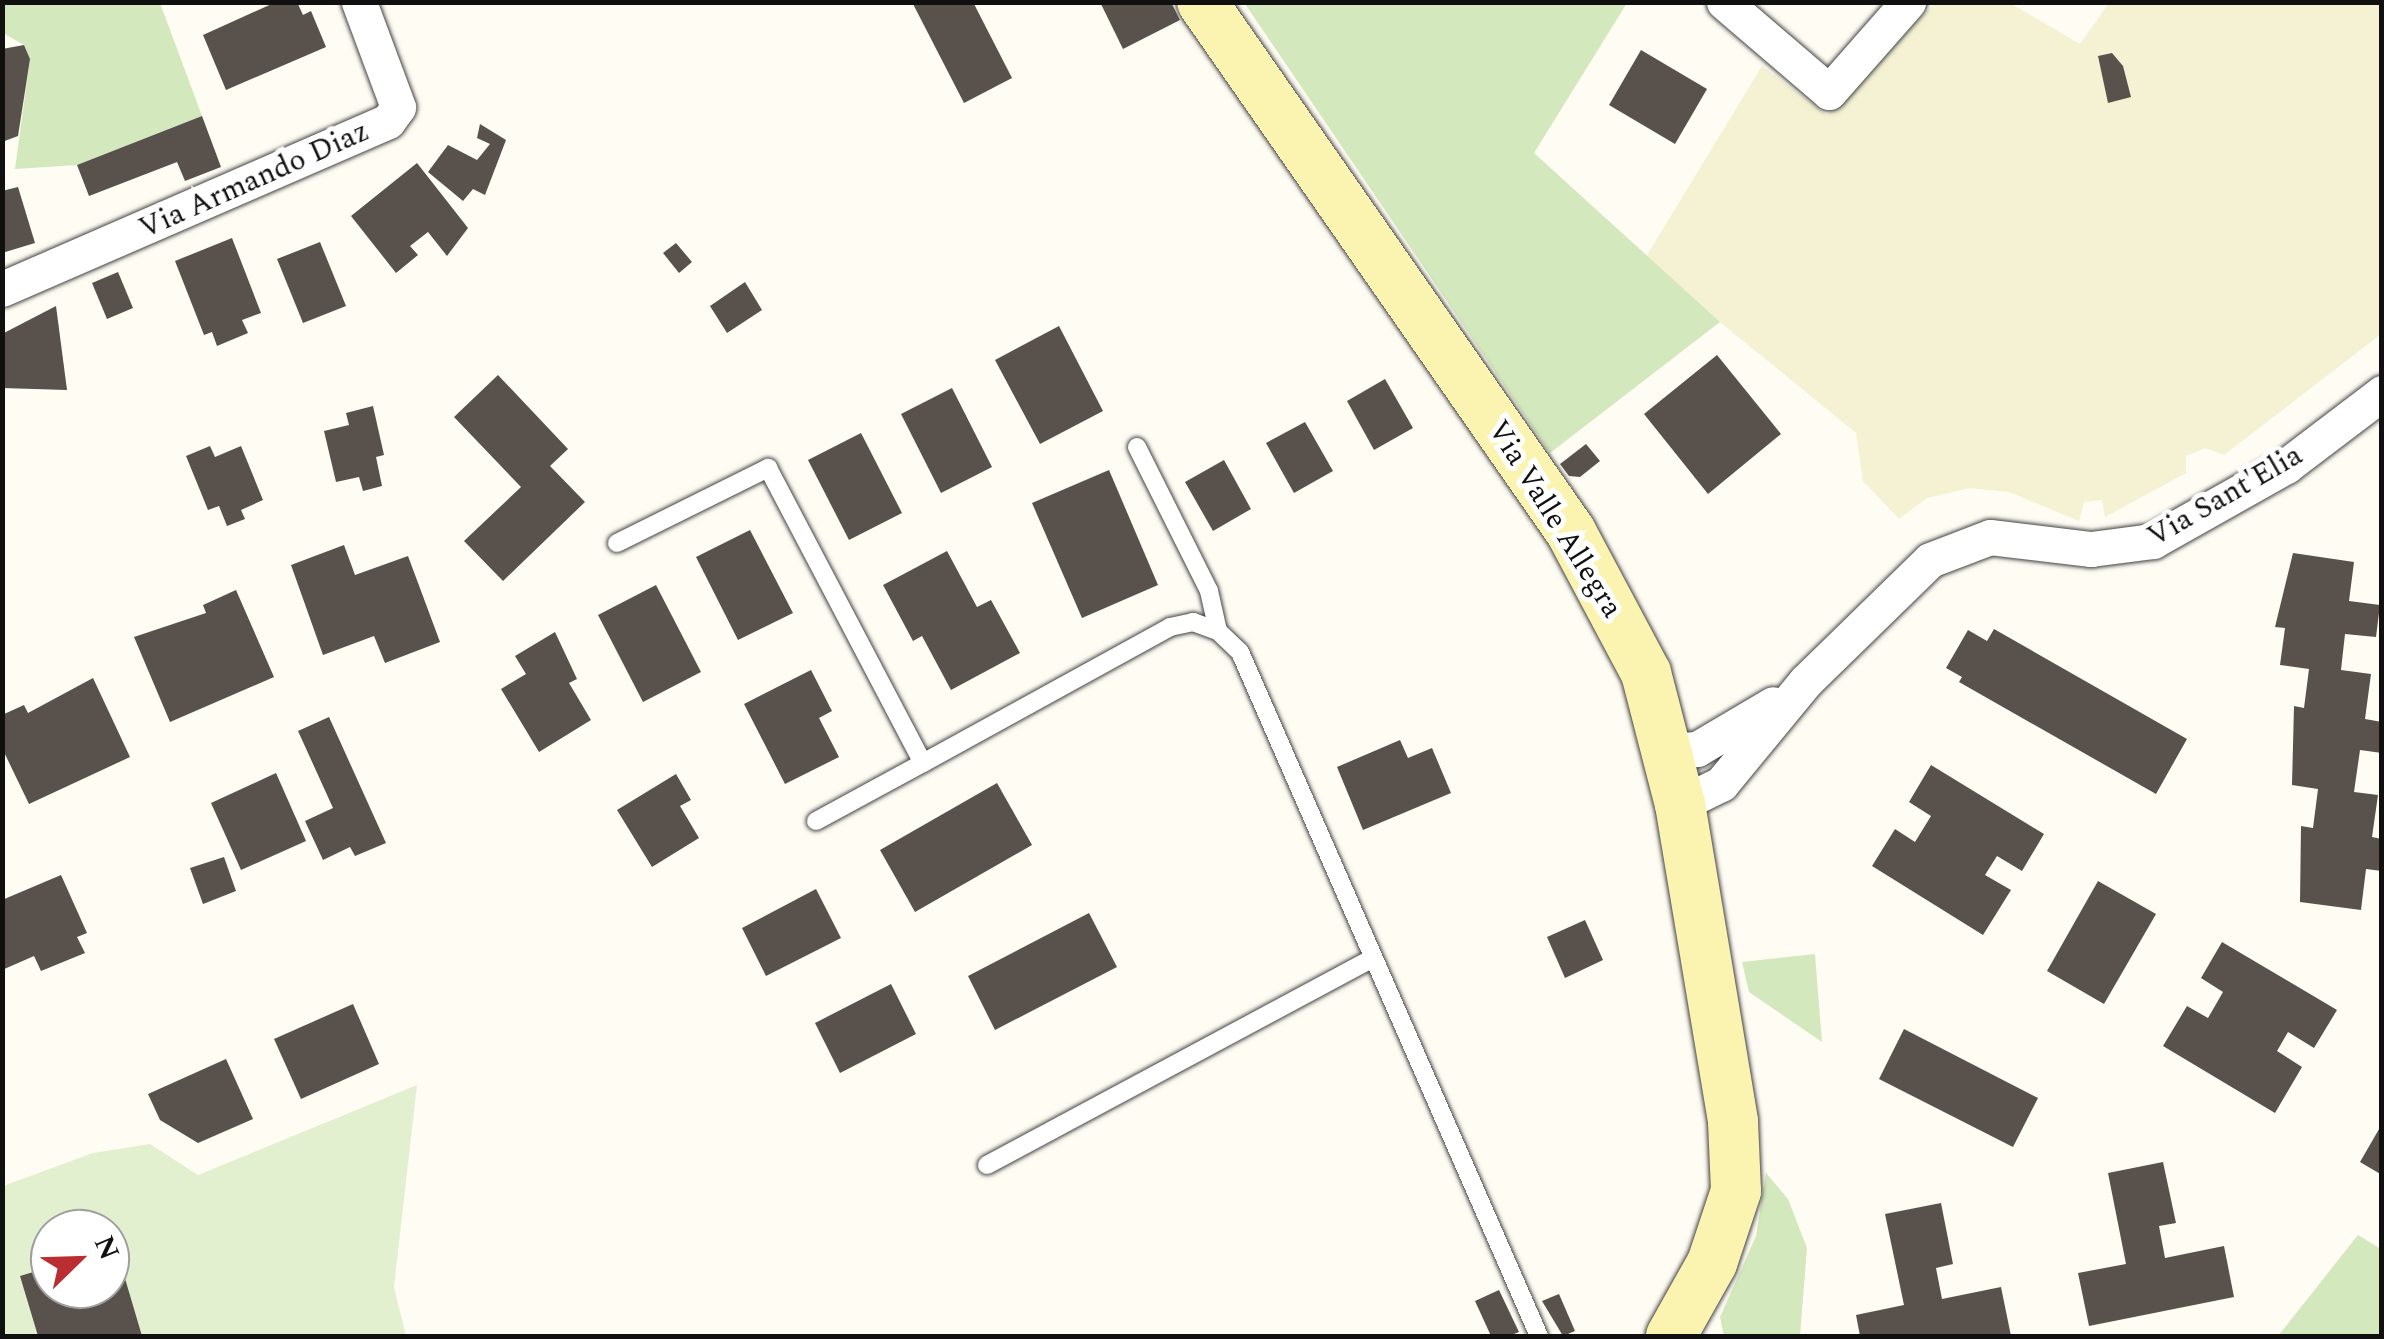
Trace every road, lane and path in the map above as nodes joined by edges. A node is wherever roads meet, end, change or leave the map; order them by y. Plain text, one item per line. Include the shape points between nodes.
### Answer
1 (360, 2) edge
2 (1724, 2) edge
3 (1908, 2) edge
4 (1210, 6) edge
5 (2, 289) edge
6 (2382, 393) edge
7 (1137, 447) dead end
8 (617, 543) dead end
9 (1218, 631) junction
10 (1806, 680) junction
11 (1668, 751) junction
12 (923, 763) junction
13 (1680, 804) junction
14 (816, 821) dead end
15 (1371, 959) junction
16 (987, 1165) dead end
17 (1688, 1323) edge
18 (1539, 1336) edge

1 - 5 street, Via Armando Diaz via 398,107 388,122
2 - 3 street via 1829,92
4 - 11 main road, Via Valle Allegra via 1570,532 1646,673
6 - 10 street, Via Sant'Elia via 2286,466 2153,541 2123,550 1990,537 1960,543 1930,560
7 - 9 lane via 1210,590
8 - 12 lane via 768,468
9 - 12 lane via 1193,622 1170,627
9 - 15 lane via 1240,652
10 - 11 street via 1697,749
10 - 13 street via 1720,784
11 - 13 main road, Via Valle Allegra
12 - 14 lane
13 - 17 main road, Via Valle Allegra via 1733,1122 1736,1190
15 - 16 lane
15 - 18 lane

